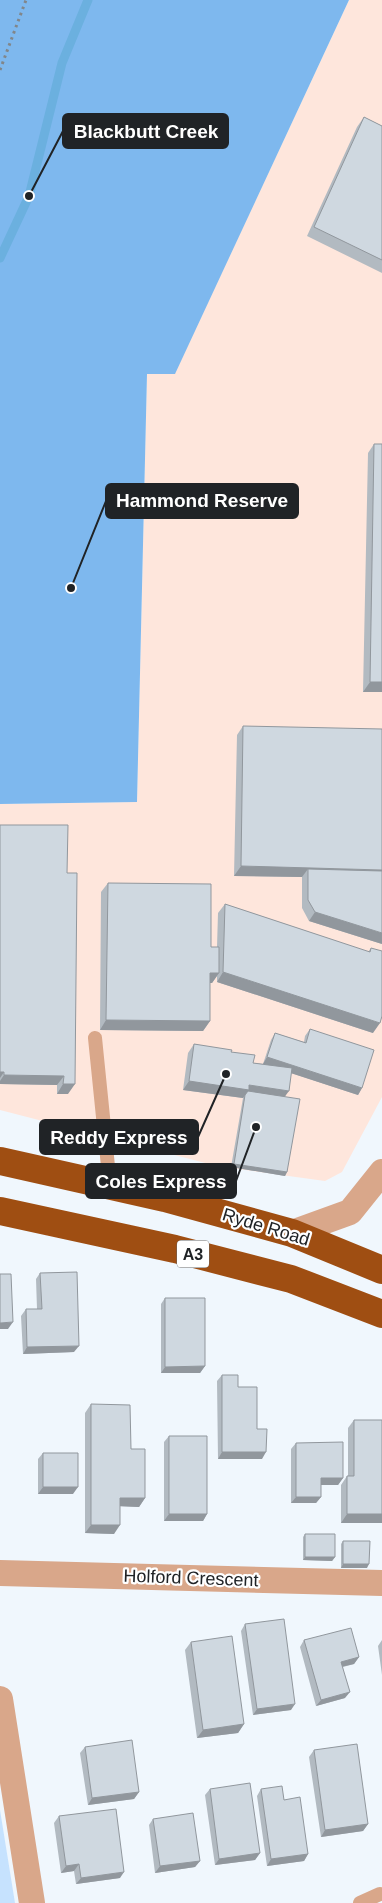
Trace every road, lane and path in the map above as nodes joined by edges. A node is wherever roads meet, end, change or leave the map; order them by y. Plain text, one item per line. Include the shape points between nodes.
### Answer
1 (26, 0) edge
2 (0, 70) edge
3 (95, 1038) dead end
4 (0, 1161) edge
5 (382, 1172) edge
6 (110, 1186) junction
7 (0, 1210) edge
8 (292, 1233) junction
9 (382, 1270) edge
10 (382, 1314) edge
11 (0, 1573) edge
12 (382, 1583) edge
13 (0, 1699) edge
14 (380, 1894) dead end
15 (32, 1903) edge
16 (360, 1903) edge

1 - 2 path
3 - 6 lane
4 - 6 highway, Ryde Road
5 - 8 street via 350,1212
6 - 8 highway, Ryde Road
7 - 10 highway, A3 via 291,1279
8 - 9 highway, Ryde Road
11 - 12 street, Holford Crescent
13 - 15 street
14 - 16 lane

